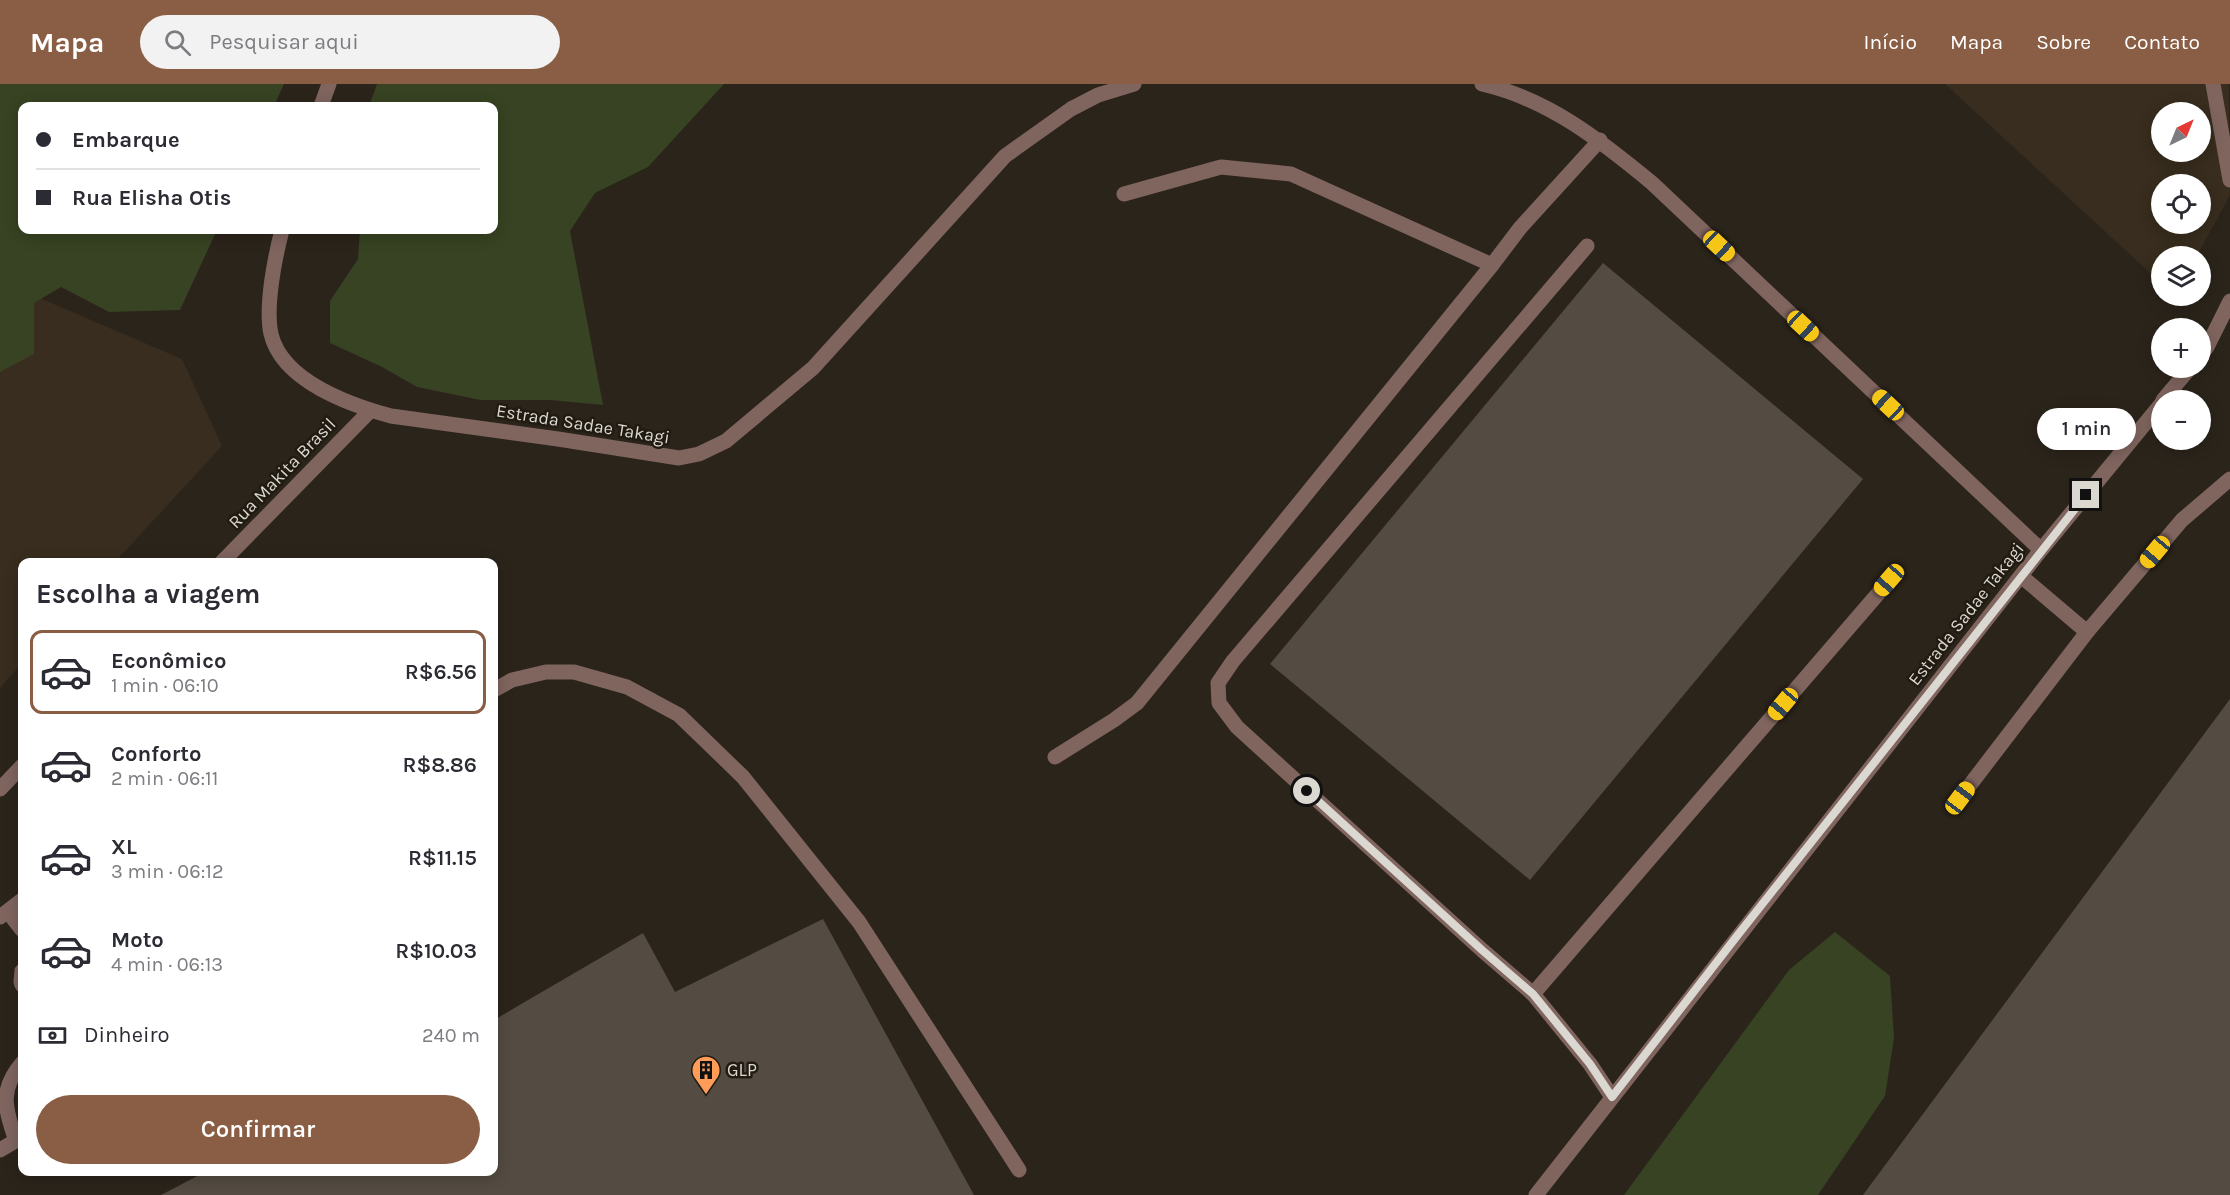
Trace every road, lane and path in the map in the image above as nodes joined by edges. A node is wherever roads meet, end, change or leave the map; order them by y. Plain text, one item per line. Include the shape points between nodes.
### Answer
1 (329, 84) edge
2 (1134, 84) edge
3 (1482, 84) edge
4 (2213, 84) edge
5 (322, 102) edge
6 (1600, 140) junction
7 (2230, 180) edge
8 (1124, 194) dead end
9 (281, 234) edge
10 (1587, 246) dead end
11 (1492, 265) junction
12 (2230, 301) edge
13 (2211, 339) edge
14 (2182, 378) edge
15 (2172, 390) edge
16 (370, 411) junction
17 (2151, 415) edge
18 (2230, 478) edge
19 (2041, 550) junction
20 (226, 558) edge
21 (2020, 576) junction
22 (1889, 580) dead end
23 (2087, 632) junction
24 (498, 688) edge
25 (1055, 757) dead end
26 (18, 770) edge
27 (0, 789) edge
28 (1960, 798) dead end
29 (18, 903) edge
30 (4, 914) edge
31 (18, 926) edge
32 (1533, 994) junction
33 (18, 1067) edge
34 (1612, 1097) junction
35 (18, 1137) edge
36 (18, 1140) edge
37 (0, 1150) edge
38 (1019, 1170) dead end
39 (1536, 1195) edge

1 - 5 street
2 - 16 street, Estrada Sadae Takagi via 1071,108 1005,156 813,368 726,441 699,454 679,458
3 - 6 street, Estrada Sadae Takagi via 1547,107
4 - 7 street
6 - 11 street via 1520,228
6 - 19 street, Estrada Sadae Takagi via 1652,183
8 - 11 street via 1221,167 1291,174
9 - 16 street, Estrada Sadae Takagi via 274,258 270,310 271,334 279,353 322,391
10 - 32 street via 1218,683 1219,703 1237,727
11 - 25 street via 1144,695 1114,720
12 - 13 street
14 - 15 street
16 - 20 street, Rua Makita Brasil
17 - 19 street
18 - 23 street via 2182,520
19 - 21 street, Estrada Sadae Takagi
21 - 23 street
21 - 34 street, Estrada Sadae Takagi
22 - 32 street
23 - 28 street
24 - 38 street via 512,680 546,672 574,672 627,687 679,715 743,777 859,922
26 - 27 street
29 - 30 street
30 - 31 street
32 - 34 street
33 - 35 street via 3,1081 1,1096
34 - 39 street, Estrada Sadae Takagi
36 - 37 street

